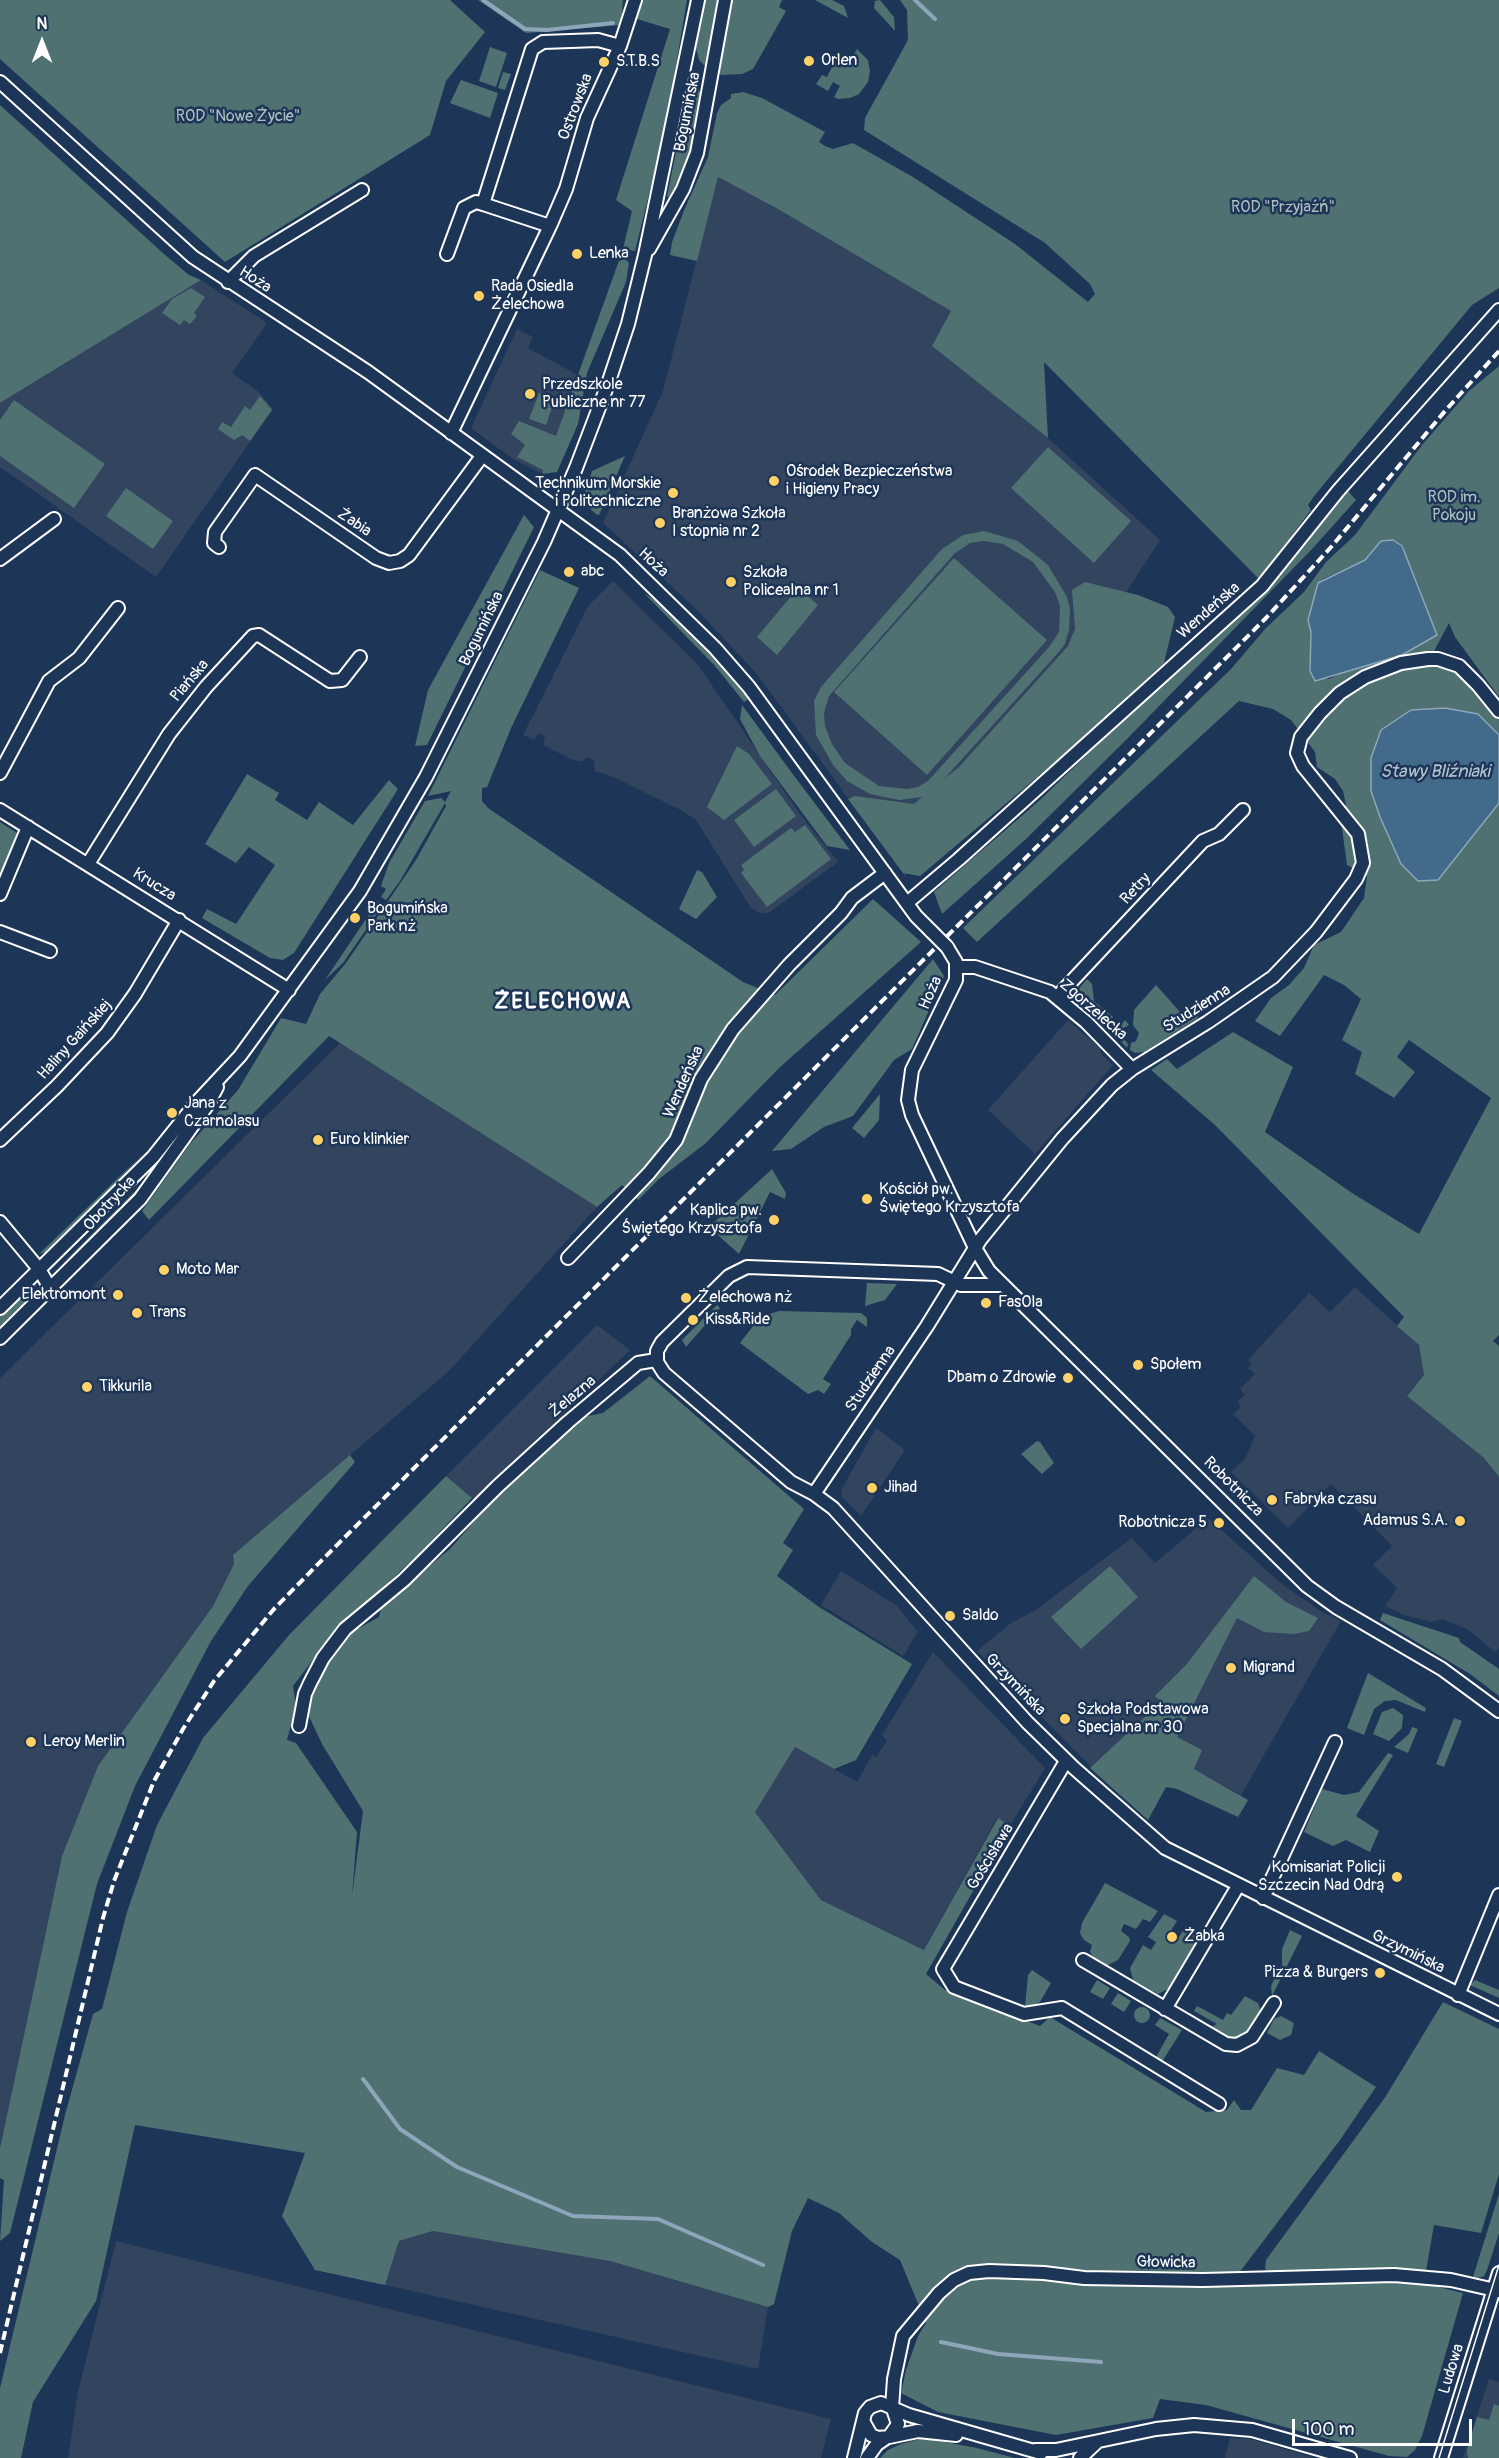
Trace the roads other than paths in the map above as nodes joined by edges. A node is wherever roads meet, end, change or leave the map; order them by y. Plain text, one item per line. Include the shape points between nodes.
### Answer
1 (635, 0) edge
2 (698, 0) edge
3 (725, 0) edge
4 (620, 46) junction
5 (0, 82) edge
6 (362, 190) dead end
7 (483, 204) junction
8 (550, 226) junction
9 (447, 255) dead end
10 (645, 255) junction
11 (228, 282) junction
12 (1499, 310) edge
13 (451, 433) junction
14 (482, 456) junction
15 (559, 508) junction
16 (54, 519) dead end
17 (219, 548) dead end
18 (0, 560) edge
19 (118, 608) dead end
20 (360, 657) dead end
21 (1499, 711) edge
22 (0, 773) edge
23 (0, 810) edge
24 (1244, 810) dead end
25 (28, 827) junction
26 (88, 864) junction
27 (885, 873) junction
28 (0, 894) edge
29 (906, 903) junction
30 (179, 920) junction
31 (0, 932) edge
32 (50, 951) dead end
33 (957, 967) junction
34 (289, 990) junction
35 (1057, 997) junction
36 (1132, 1069) junction
37 (224, 1075) junction
38 (0, 1140) edge
39 (0, 1222) edge
40 (975, 1248) junction
41 (568, 1258) dead end
42 (39, 1269) junction
43 (955, 1283) junction
44 (1002, 1285) junction
45 (50, 1288) junction
46 (0, 1308) edge
47 (0, 1338) edge
48 (656, 1360) junction
49 (814, 1494) junction
50 (1499, 1711) edge
51 (299, 1726) dead end
52 (1335, 1742) dead end
53 (1066, 1761) junction
54 (1238, 1886) junction
55 (1499, 1894) edge
56 (1263, 1898) junction
57 (1083, 1960) dead end
58 (1458, 1995) junction
59 (1274, 2002) dead end
60 (1165, 2009) junction
61 (1499, 2014) edge
62 (1219, 2104) dead end
63 (1499, 2273) edge
64 (1496, 2290) edge
65 (894, 2379) junction
66 (878, 2404) junction
67 (893, 2408) junction
68 (863, 2421) junction
69 (888, 2437) junction
70 (1103, 2440) junction
71 (1007, 2443) junction
72 (1035, 2450) junction
73 (854, 2458) edge
74 (867, 2458) edge
75 (1049, 2458) edge
76 (1080, 2458) edge
77 (1350, 2458) edge
78 (1441, 2458) edge

1 - 4 street, Ostrowska
2 - 10 street, Bogumińska
3 - 10 street, Bogumińska via 698,153 683,189
4 - 7 street via 588,40 543,42 532,49
4 - 8 street, Ostrowska via 587,118 566,189
5 - 11 street, Hoża via 174,242
6 - 11 street via 258,253
7 - 8 street
7 - 9 street via 470,203 464,208
8 - 13 street, Ostrowska
10 - 15 street, Bogumińska via 608,384
11 - 13 street, Hoża via 360,366
12 - 29 street, Wendeńska via 1338,491 1262,586
13 - 14 street, Hoża
14 - 15 street, Hoża
14 - 17 street, Żabia via 409,555 400,561 389,563 376,558 255,475 215,532 214,543
15 - 27 street, Hoża via 620,555 716,648
15 - 34 street, Bogumińska via 400,824 360,891
16 - 18 street
19 - 22 street via 79,657 49,681
20 - 26 street, Piańska via 342,680 330,681 259,635 253,636 169,734
21 - 36 street, Studzienna via 1459,666 1438,659 1413,660 1378,672 1345,689 1320,713 1297,745 1297,753 1303,766 1358,834 1363,863 1356,879 1307,943 1273,977
23 - 25 street, Krucza
24 - 35 street, Retry via 1219,834 1203,841
25 - 26 street, Krucza
25 - 28 street
26 - 30 street, Krucza
27 - 29 street, Hoża
27 - 41 street, Wendeńska via 852,898 733,1029 712,1058 671,1146
29 - 33 street, Hoża, bridge via 954,956
30 - 34 street, Krucza
30 - 38 street, Haliny Gaińskiej via 107,1033
31 - 32 street
33 - 35 street, Zgorzelecka via 975,967
33 - 40 street, Hoża via 954,987 912,1070 908,1100
34 - 37 street, Obotrycka
35 - 36 street, Zgorzelecka
36 - 40 street, Studzienna via 1040,1164
37 - 42 street, Obotrycka via 153,1157
37 - 45 street, Obotrycka via 208,1104 140,1199
39 - 42 street
40 - 43 street, Studzienna
40 - 44 street, Robotnicza
42 - 45 street
42 - 46 street, Obotrycka
43 - 44 street
43 - 48 street via 938,1274 743,1268 729,1276 662,1342
43 - 49 street, Studzienna
44 - 50 street, Robotnicza via 1303,1582 1336,1607 1442,1669
45 - 47 street, Obotrycka
48 - 49 street, Grzymińska via 664,1373 791,1482
48 - 51 street, Żelazna via 638,1363 568,1422 404,1580 345,1629 310,1683
49 - 53 street, Grzymińska via 845,1520 957,1648
52 - 56 street
53 - 54 street, Grzymińska via 1165,1848
53 - 62 street, Gościsława via 944,1969 954,1987 1024,2014 1062,2008
54 - 56 street, Grzymińska
54 - 60 street
55 - 58 street
56 - 58 street, Grzymińska
57 - 60 street
58 - 61 street, Grzymińska
59 - 60 street via 1252,2037 1237,2045 1217,2041
63 - 64 street, Ludowa
64 - 65 street, Głowicka via 1451,2280 1394,2275 1203,2280 969,2273 939,2292 910,2325 903,2336
64 - 78 street, Ludowa
65 - 66 street, Głowicka
65 - 67 street, Głowicka
66 - 67 street
66 - 68 street via 866,2411
67 - 69 street via 898,2424
67 - 71 street
68 - 69 street via 870,2435
68 - 73 street
69 - 71 street via 925,2431
69 - 74 street
70 - 72 street via 1056,2450
70 - 76 street via 1090,2446
70 - 77 street via 1174,2426 1230,2427
71 - 72 street
72 - 75 street

